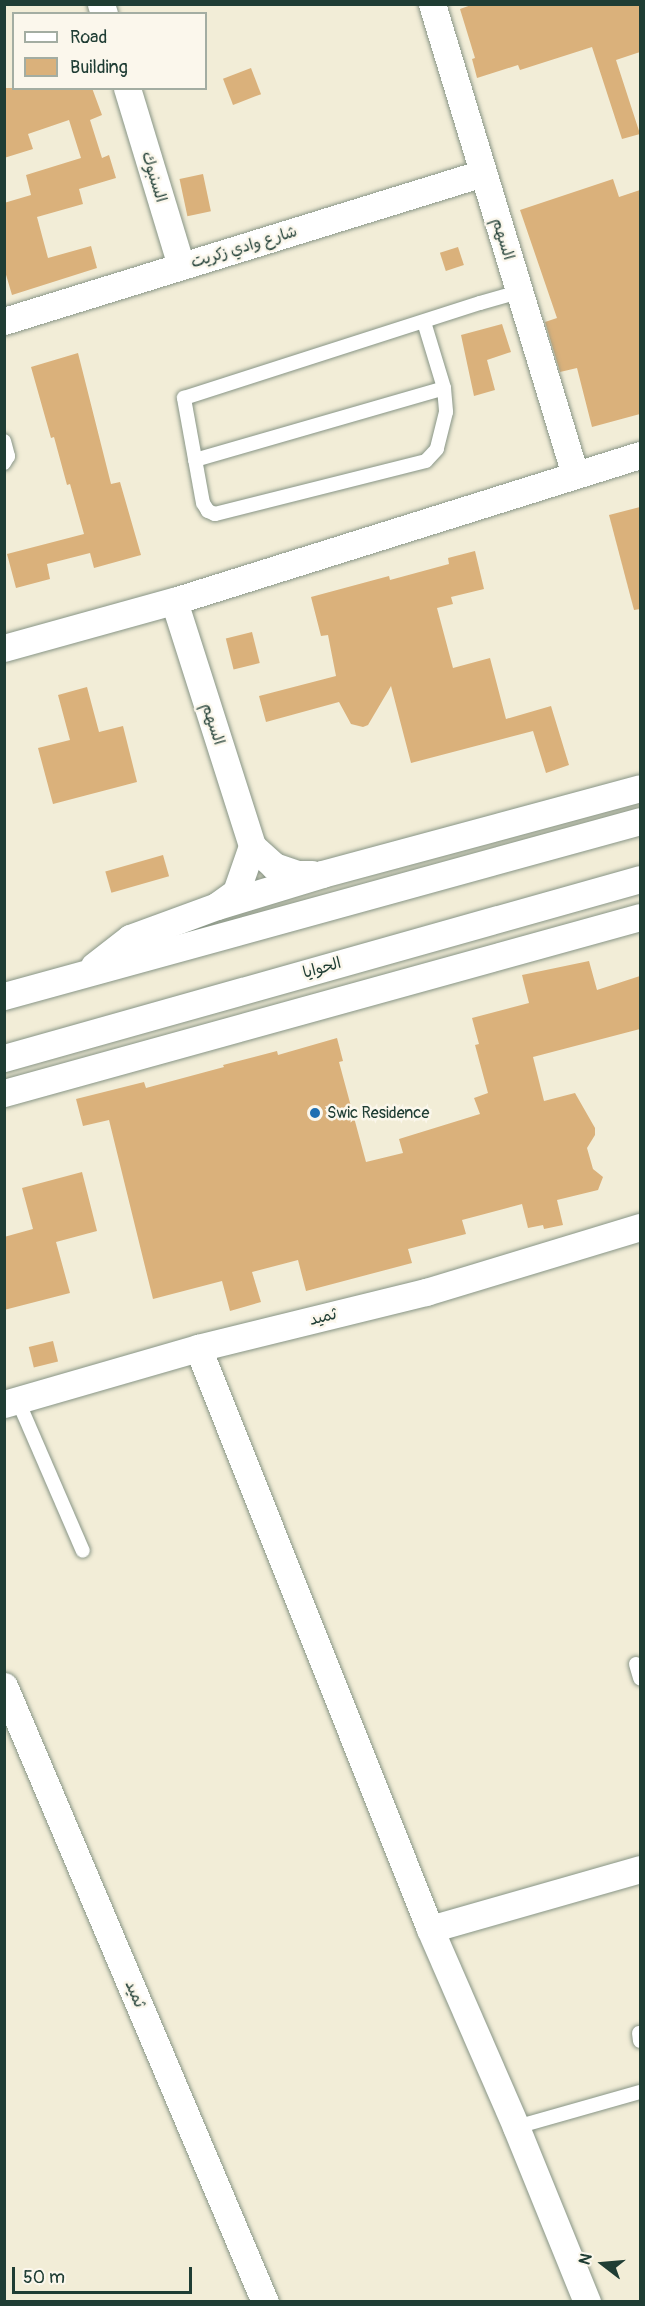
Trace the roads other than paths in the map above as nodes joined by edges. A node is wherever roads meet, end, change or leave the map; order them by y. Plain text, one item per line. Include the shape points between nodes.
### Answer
1 (432, 4) edge
2 (128, 90) edge
3 (483, 173) junction
4 (181, 266) junction
5 (519, 292) junction
6 (4, 321) edge
7 (424, 322) junction
8 (444, 388) junction
9 (4, 441) edge
10 (640, 455) edge
11 (195, 460) junction
12 (4, 463) edge
13 (575, 474) junction
14 (174, 601) junction
15 (4, 648) edge
16 (640, 788) edge
17 (640, 821) edge
18 (252, 846) junction
19 (322, 874) junction
20 (640, 879) edge
21 (217, 906) junction
22 (640, 917) edge
23 (86, 973) junction
24 (4, 996) edge
25 (4, 1058) edge
26 (4, 1093) edge
27 (640, 1227) edge
28 (198, 1348) junction
29 (11, 1403) edge
30 (83, 1551) dead end
31 (636, 1664) dead end
32 (640, 1678) edge
33 (4, 1686) edge
34 (640, 1869) edge
35 (430, 1929) junction
36 (640, 2092) edge
37 (516, 2127) junction
38 (265, 2301) edge
39 (587, 2301) edge

1 - 3 street, السهم
2 - 4 street, السنبوك
3 - 4 street, شارع وادي زكريت
3 - 5 street, السهم
4 - 6 street, شارع وادي زكريت
5 - 7 lane
5 - 13 street, السهم
7 - 8 lane
7 - 11 lane via 184,398
8 - 11 lane
8 - 11 lane via 444,430 437,449 426,461 215,514 203,503
9 - 12 lane via 8,456
10 - 13 street
13 - 14 street
14 - 15 street
14 - 18 street, السهم
16 - 19 street
17 - 23 street
18 - 19 street via 274,866 297,874
18 - 21 street via 236,892
19 - 21 street
20 - 25 street, الحوايا
21 - 23 street via 130,938
22 - 26 street
23 - 24 street
27 - 28 street, ثميد via 426,1292
28 - 29 street, ثميد
28 - 35 street
29 - 30 lane
31 - 32 lane
33 - 38 street, ثميد
34 - 35 street
35 - 37 street
36 - 37 lane
37 - 39 street

